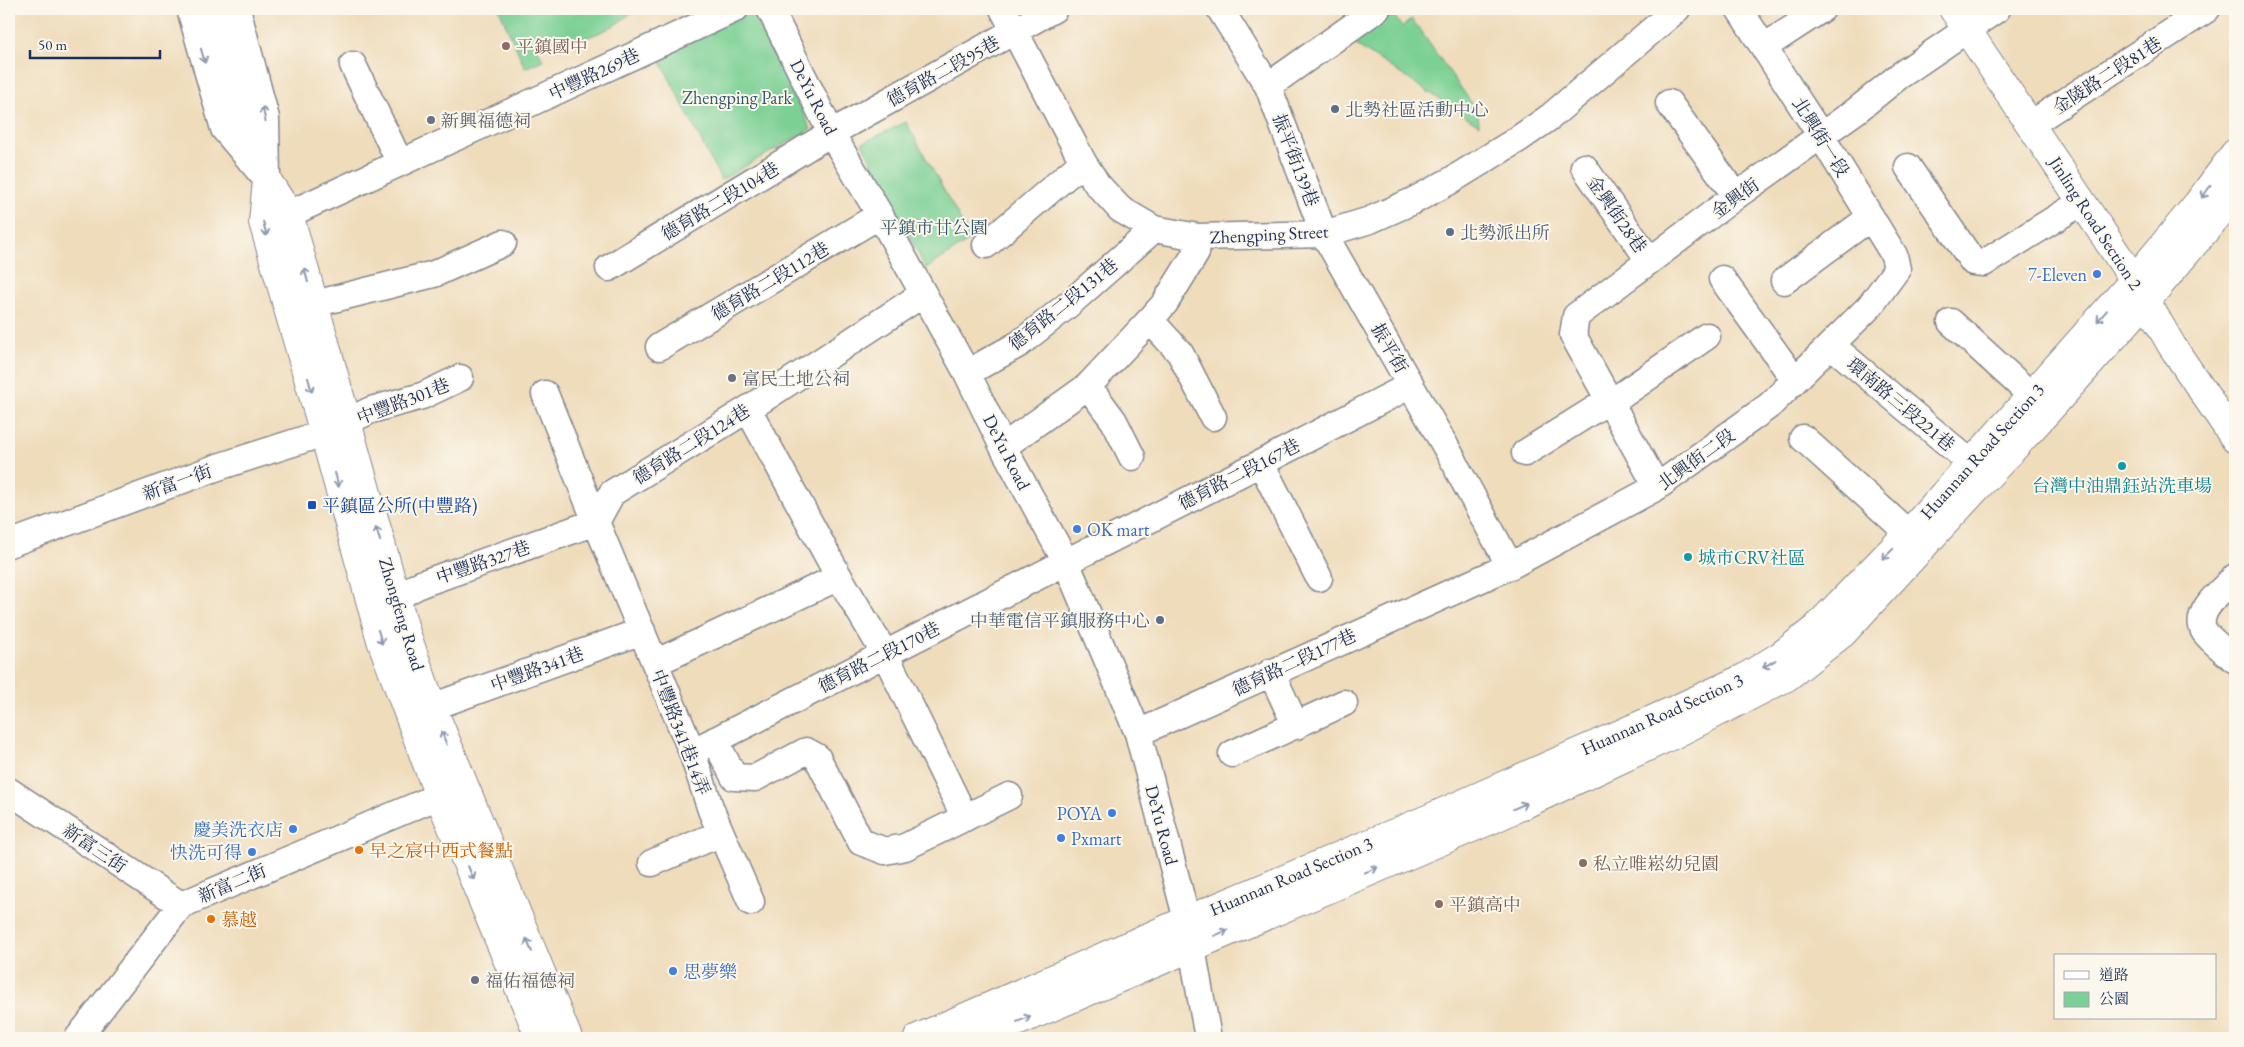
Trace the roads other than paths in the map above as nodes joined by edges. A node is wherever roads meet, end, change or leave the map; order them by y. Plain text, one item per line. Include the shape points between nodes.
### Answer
1 (190, 9) edge
2 (212, 9) edge
3 (237, 9) edge
4 (735, 9) edge
5 (770, 9) edge
6 (1054, 9) edge
7 (1220, 9) edge
8 (1377, 9) edge
9 (1677, 9) edge
10 (1739, 9) edge
11 (1822, 9) edge
12 (1997, 9) edge
13 (2207, 9) edge
14 (1960, 19) edge
15 (1009, 20) edge
16 (1764, 47) junction
17 (353, 65) dead end
18 (1268, 86) junction
19 (1669, 104) dead end
20 (2031, 124) junction
21 (831, 133) junction
22 (1821, 136) junction
23 (2235, 152) edge
24 (1083, 162) junction
25 (400, 163) junction
26 (1908, 167) dead end
27 (1584, 168) dead end
28 (267, 180) junction
29 (2235, 195) edge
30 (1736, 196) junction
31 (2082, 202) junction
32 (289, 214) junction
33 (880, 216) junction
34 (1871, 217) junction
35 (1154, 229) junction
36 (1324, 234) junction
37 (1198, 237) junction
38 (503, 243) dead end
39 (986, 245) dead end
40 (1649, 260) junction
41 (609, 268) dead end
42 (1897, 269) joint
43 (1722, 280) dead end
44 (1784, 281) dead end
45 (2140, 290) junction
46 (923, 294) junction
47 (314, 304) junction
48 (1150, 320) junction
49 (1951, 322) dead end
50 (1706, 336) dead end
51 (1831, 345) junction
52 (659, 347) dead end
53 (967, 373) junction
54 (460, 378) dead end
55 (1795, 380) junction
56 (1411, 385) junction
57 (1088, 386) junction
58 (545, 394) dead end
59 (2032, 396) junction
60 (1607, 401) junction
61 (748, 409) junction
62 (1213, 417) dead end
63 (335, 428) junction
64 (1803, 438) dead end
65 (2235, 439) edge
66 (1003, 447) junction
67 (1525, 453) dead end
68 (1132, 457) dead end
69 (1261, 464) junction
70 (1971, 464) junction
71 (1657, 487) junction
72 (596, 522) junction
73 (1908, 533) junction
74 (9, 544) edge
75 (1066, 562) junction
76 (1510, 566) junction
77 (839, 577) junction
78 (2235, 577) edge
79 (1319, 578) dead end
80 (1452, 592) joint
81 (385, 604) junction
82 (642, 631) junction
83 (885, 654) junction
84 (2235, 660) edge
85 (655, 663) junction
86 (1271, 672) junction
87 (1344, 703) dead end
88 (432, 708) junction
89 (1296, 726) junction
90 (1138, 733) junction
91 (715, 740) junction
92 (692, 752) junction
93 (1232, 754) dead end
94 (450, 789) junction
95 (9, 791) edge
96 (1008, 796) dead end
97 (966, 818) junction
98 (721, 833) junction
99 (652, 863) dead end
100 (751, 902) dead end
101 (181, 904) junction
102 (1190, 933) junction
103 (78, 1038) edge
104 (540, 1038) edge
105 (568, 1038) edge
106 (918, 1038) edge
107 (979, 1038) edge
108 (1208, 1038) edge

1 -> 28 street, Zhongfeng Road via 224,129
2 - 28 main road, Zhongfeng Road via 242,116
28 -> 3 street via 266,118
4 - 25 street, 中豐路269巷
5 - 21 street, DeYu Road
6 - 15 street, 德育路二段95巷
7 - 18 street, 振平街139巷
8 - 18 street
9 - 36 street, Zhengping Street via 1550,117 1517,140 1414,201 1370,220
10 - 16 street, 北興街一段
11 - 16 street
12 - 14 street, 金興街
13 - 20 street, 金陵路二段81巷
14 - 20 main road, Jinling Road Section 2
14 - 22 street, 金興街 via 1899,76
15 - 21 street, 德育路二段95巷
15 - 24 street, Zhengping Street
16 - 22 street, 北興街一段
17 - 25 street
18 - 36 street, 振平街139巷
19 - 30 street
20 - 31 main road, Jinling Road Section 2
21 - 33 street, DeYu Road
21 - 41 street, 德育路二段104巷
22 - 30 street, 金興街
22 - 34 street, 北興街一段
23 -> 45 main road, Huannan Road Section 3
24 - 35 street, Zhengping Street via 1120,210
24 - 39 street
25 - 32 street, 中豐路269巷
26 - 31 street via 1973,262 1984,263
27 - 40 street, 金興街28巷
28 - 32 main road, Zhongfeng Road
28 -> 63 main road, Zhongfeng Road via 263,222
29 - 45 main road, Huannan Road Section 3
30 - 40 street, 金興街
31 - 45 main road, Jinling Road Section 2
47 -> 32 main road, Zhongfeng Road
33 - 46 street, DeYu Road
33 - 52 street, 德育路二段112巷
34 - 42 street, 北興街一段 via 1894,255
34 - 44 street
35 - 37 street, Zhengping Street
35 - 53 street, 德育路二段131巷 via 1019,344
36 - 37 street, Zhengping Street
36 - 56 street, 振平街
37 - 48 street via 1196,253 1165,303
38 - 47 street via 434,274
40 - 60 street, 金興街 via 1576,316 1573,335
42 - 51 street, 北興街二段 via 1870,306
43 - 55 street
45 -> 59 main road, Huannan Road Section 3
45 - 65 main road, Jinling Road Section 2 via 2172,346
102 -> 45 main road, Huannan Road Section 3 via 1493,819 1788,677 1843,633 2046,413
46 - 53 street, DeYu Road
46 - 61 street, 德育路二段124巷
47 - 63 main road, Zhongfeng Road
48 - 57 street
48 - 62 street via 1180,353
49 - 59 street
50 - 60 street
51 - 55 street, 北興街二段
51 - 70 street, 環南路三段221巷
53 - 66 street, DeYu Road
54 - 63 street, 中豐路301巷 via 422,396 371,410
55 - 71 street, 北興街二段 via 1770,405
56 - 69 street, 德育路二段167巷
56 - 76 street, 振平街
57 - 66 street
57 - 68 street via 1114,421
58 - 72 street, 中豐路341巷14弄
59 - 70 main road, Huannan Road Section 3
60 - 67 street
60 - 71 street, 金興街
61 - 72 street, 德育路二段124巷 via 612,493
61 - 77 street
63 - 74 street, 新富一街
63 - 81 main road, Zhongfeng Road
64 - 73 street
66 - 75 street, DeYu Road
69 - 75 street, 德育路二段167巷
69 - 79 street
70 - 73 main road, Huannan Road Section 3
71 - 76 street, 北興街二段
72 - 81 street, 中豐路327巷 via 421,584
72 - 82 street, 中豐路341巷14弄
73 -> 102 main road, Huannan Road Section 3 via 1815,629 1744,678 1430,818
75 - 83 street, 德育路二段170巷
75 - 90 street, DeYu Road
76 - 80 street, 北興街二段
77 - 83 street
77 - 85 street
78 - 84 street via 2207,607 2202,620 2204,631
80 - 86 street, 德育路二段177巷
81 - 88 main road, Zhongfeng Road via 406,633
81 -> 94 main road, Zhongfeng Road via 381,640
82 - 85 street, 中豐路341巷14弄
82 - 88 street, 中豐路341巷
83 - 91 street, 德育路二段170巷
83 - 97 street
85 - 92 street, 中豐路341巷14弄
86 - 89 street
86 - 90 street, 德育路二段177巷
87 - 89 street
94 -> 88 main road, Zhongfeng Road
89 - 93 street
90 - 102 street, DeYu Road
91 - 92 street, 德育路二段170巷
91 - 97 street via 734,777 755,778 806,751 817,757 861,842 885,850 905,847
92 - 98 street, 中豐路341巷14弄
94 - 101 street, 新富二街
94 -> 104 main road, Zhongfeng Road
105 -> 94 main road, Zhongfeng Road
95 - 101 street, 新富三街
96 - 97 street
98 - 99 street
98 - 100 street, 中豐路341巷14弄
101 - 103 street, 新富二街
102 - 106 main road, Huannan Road Section 3
107 -> 102 main road, Huannan Road Section 3
102 - 108 street, DeYu Road

